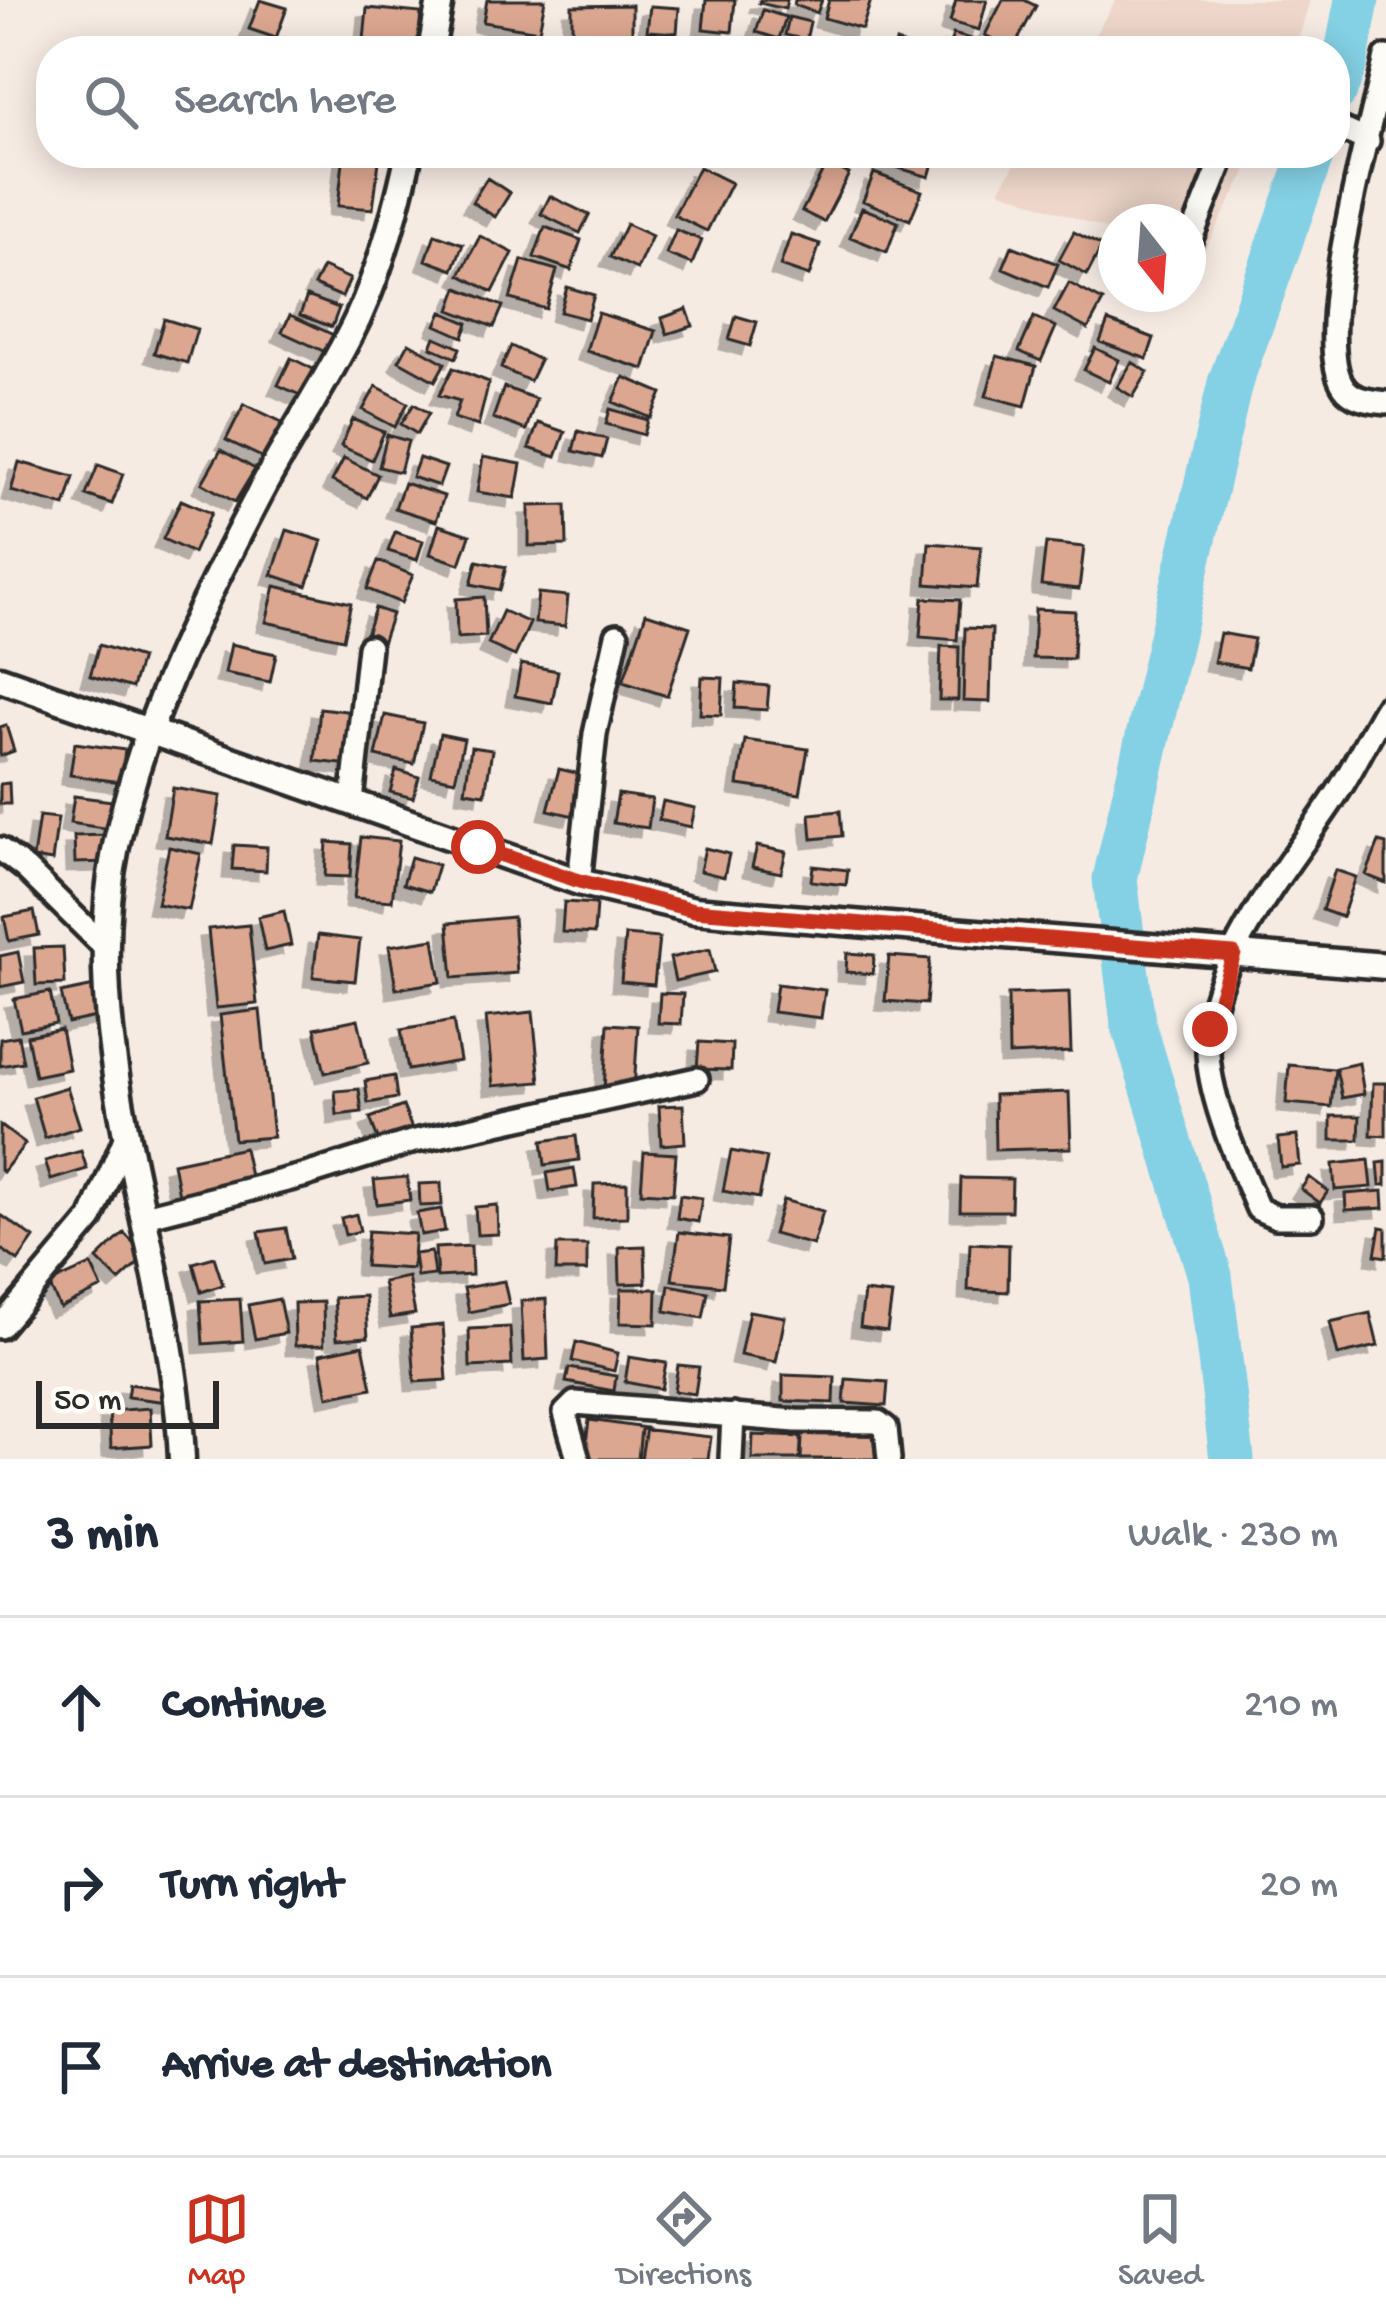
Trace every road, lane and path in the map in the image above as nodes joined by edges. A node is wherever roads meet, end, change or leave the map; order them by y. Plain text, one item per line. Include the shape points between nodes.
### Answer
1 (440, 0) edge
2 (434, 36) edge
3 (1386, 57) edge
4 (1350, 133) edge
5 (1368, 141) junction
6 (405, 168) edge
7 (1219, 168) edge
8 (1205, 204) edge
9 (1386, 403) edge
10 (617, 634) dead end
11 (369, 647) dead end
12 (0, 679) edge
13 (1386, 707) edge
14 (151, 729) junction
15 (352, 801) junction
16 (0, 849) edge
17 (579, 881) junction
18 (107, 949) junction
19 (1234, 954) junction
20 (1386, 966) edge
21 (697, 1079) dead end
22 (127, 1136) junction
23 (145, 1216) junction
24 (1312, 1217) dead end
25 (0, 1327) edge
26 (733, 1415) junction
27 (182, 1459) edge
28 (578, 1459) edge
29 (731, 1459) edge
30 (889, 1459) edge

1 - 2 street
3 - 5 street
4 - 5 street
5 - 9 street via 1339,272 1332,352 1349,394
6 - 14 street via 358,318 221,569
7 - 8 street
10 - 17 street via 598,713
11 - 15 street
12 - 14 street
13 - 19 street
14 - 15 street
14 - 18 street via 116,845
15 - 17 street
16 - 18 street
17 - 19 street via 694,910
18 - 22 street
19 - 20 street
19 - 24 street via 1210,1029 1215,1091 1258,1209
21 - 23 street via 411,1142
22 - 23 street
22 - 25 street via 91,1219
23 - 27 street
26 - 28 street via 574,1403 565,1413
26 - 29 street
26 - 30 street via 882,1423

